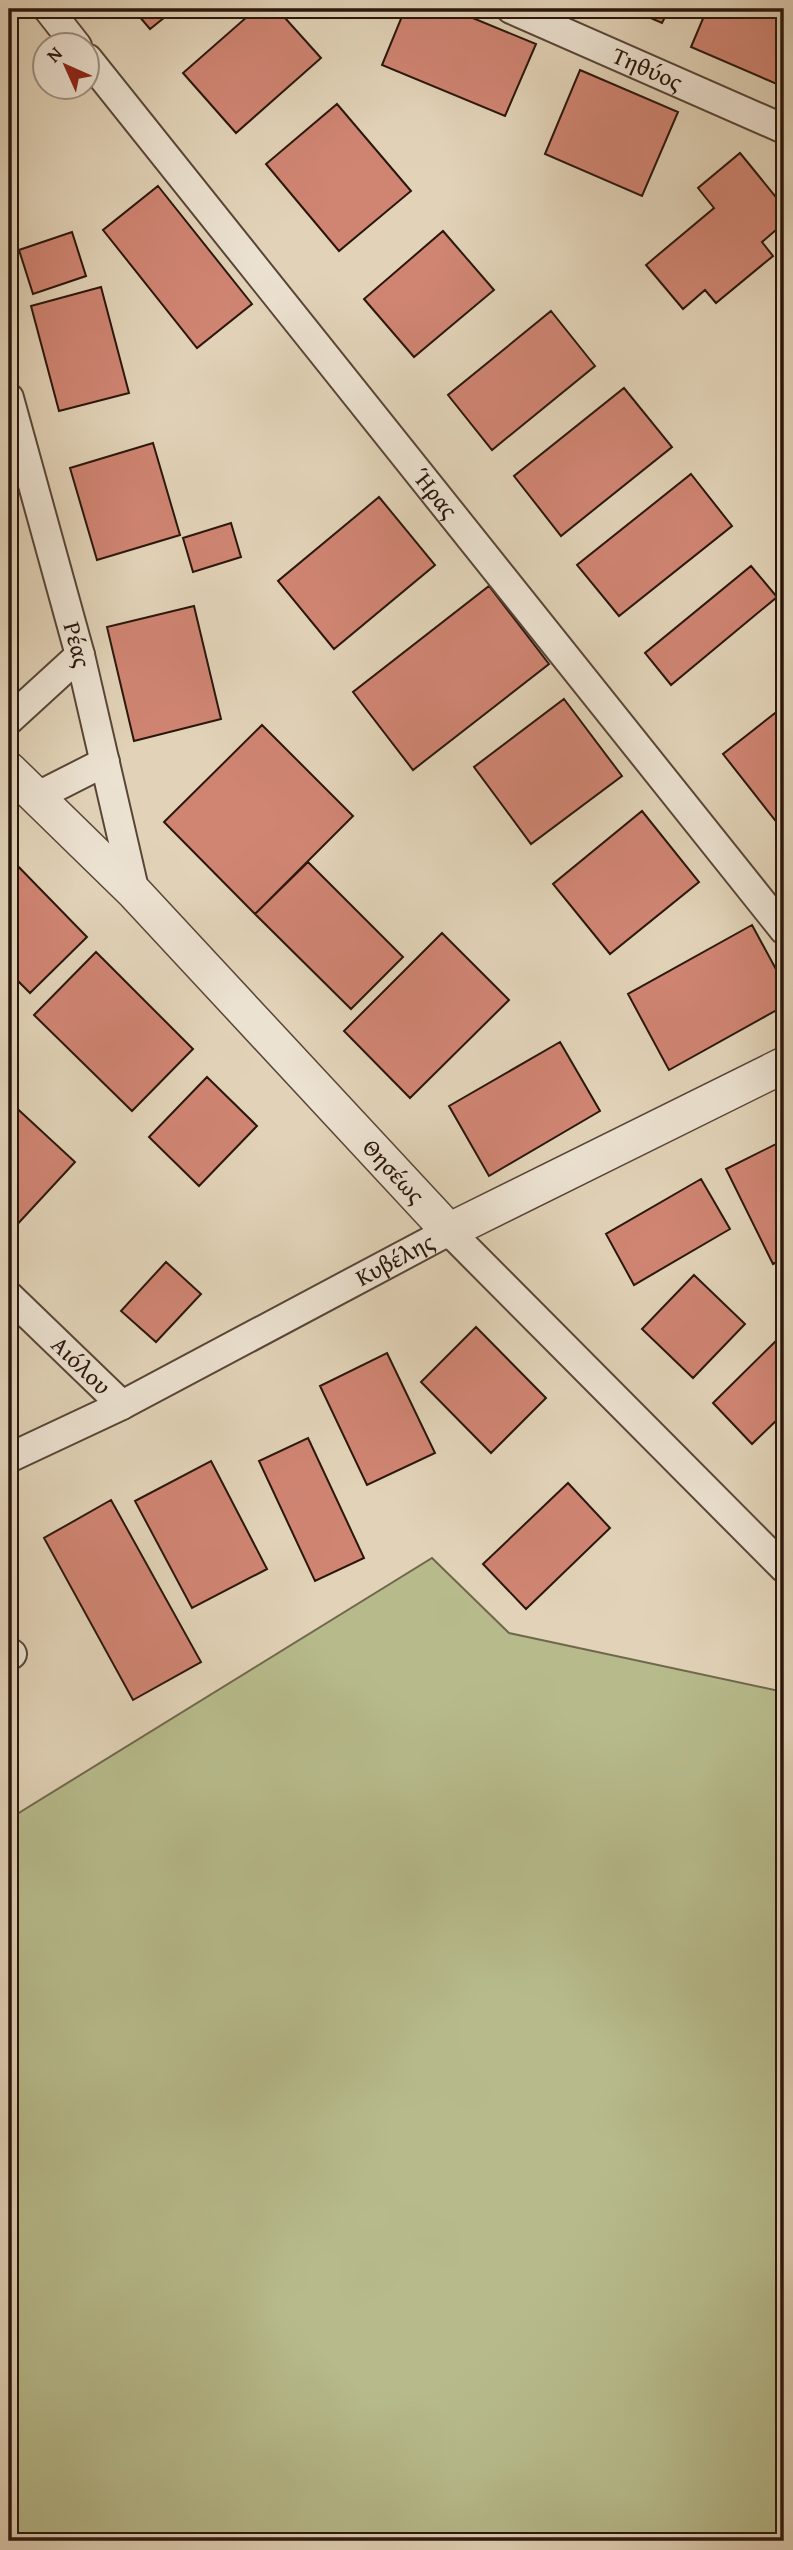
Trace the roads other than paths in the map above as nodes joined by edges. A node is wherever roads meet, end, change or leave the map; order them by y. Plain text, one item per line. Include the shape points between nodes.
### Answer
1 (48, 9) edge
2 (511, 9) edge
3 (66, 32) edge
4 (102, 77) edge
5 (784, 129) edge
6 (9, 398) edge
7 (80, 655) junction
8 (9, 720) edge
9 (105, 762) junction
10 (9, 770) edge
11 (36, 797) junction
12 (135, 892) junction
13 (784, 930) edge
14 (784, 1065) edge
15 (449, 1231) junction
16 (9, 1297) edge
17 (122, 1405) junction
18 (9, 1458) edge
19 (784, 1568) edge

1 - 3 street
2 - 5 street, Τηθύος
4 - 13 street, Ήρας
6 - 7 street, Ρέας
7 - 8 street
7 - 9 street, Ρέας
9 - 11 street
9 - 12 street, Ρέας
10 - 11 street, Θησέως
11 - 12 street, Θησέως
12 - 15 street, Θησέως
14 - 15 street, Κυβέλης
15 - 17 street, Κυβέλης
15 - 19 street, Θησέως
16 - 17 street, Αιόλου
17 - 18 street, Κυβέλης

